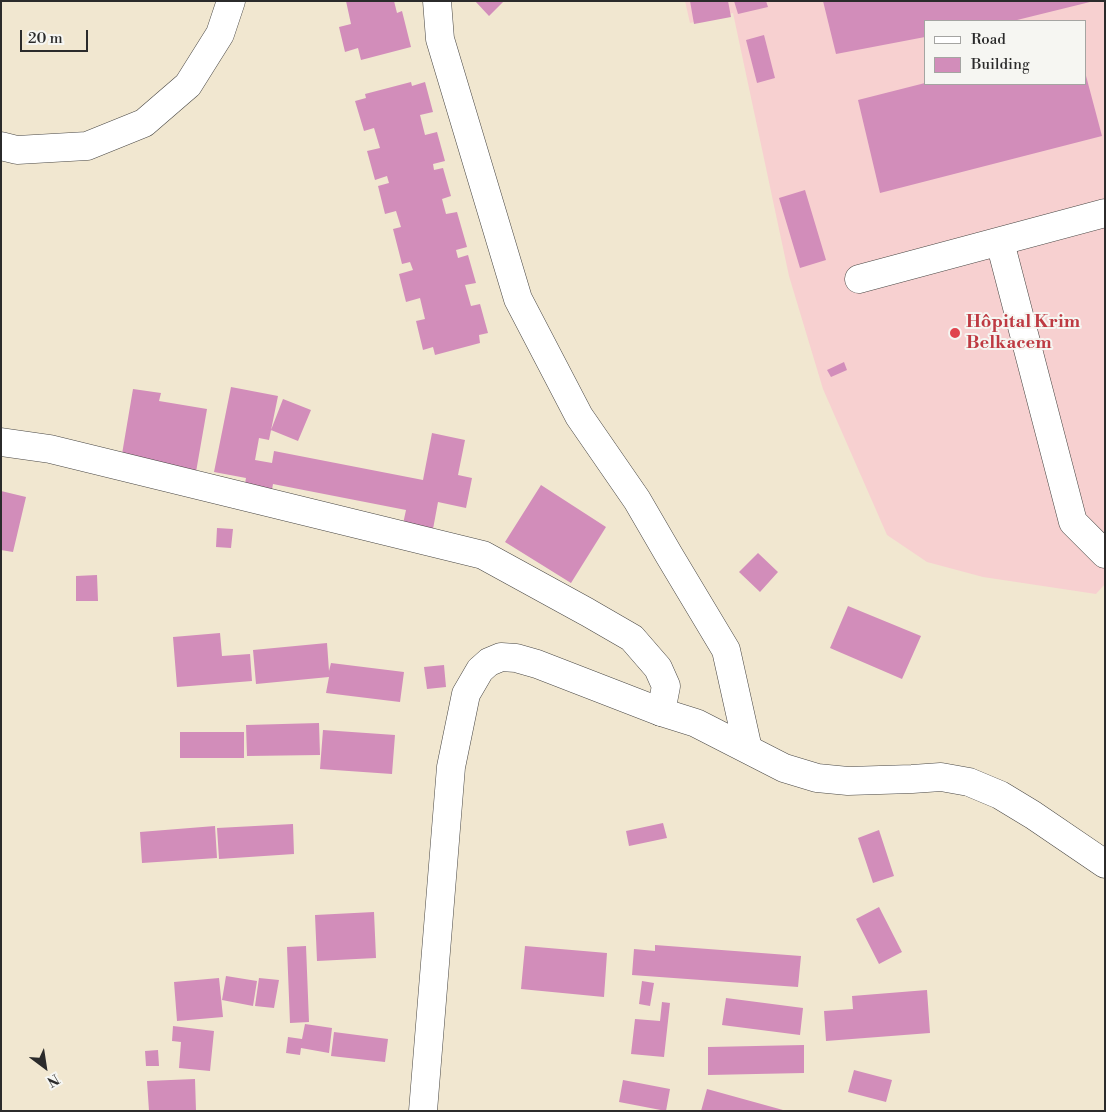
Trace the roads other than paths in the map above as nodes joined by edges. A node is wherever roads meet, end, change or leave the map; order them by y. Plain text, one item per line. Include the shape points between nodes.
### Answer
1 (231, 1) edge
2 (437, 1) edge
3 (1, 146) edge
4 (1105, 213) edge
5 (1000, 242) junction
6 (859, 280) dead end
7 (1, 442) edge
8 (1105, 554) edge
9 (661, 712) junction
10 (748, 750) junction
11 (1105, 864) edge
12 (423, 1111) edge

1 - 3 street via 220,34 188,85 144,123 87,146 17,150
2 - 10 street via 440,39 518,299 579,416 637,500 726,650
4 - 5 street
5 - 6 street
5 - 8 street via 1074,522
7 - 9 street via 50,449 483,555 632,638 658,668 666,686
9 - 10 street via 696,722
9 - 12 street via 516,658 501,657 480,670 466,694 451,767
10 - 11 street via 784,768 816,778 848,781 941,777 969,782 1000,794

